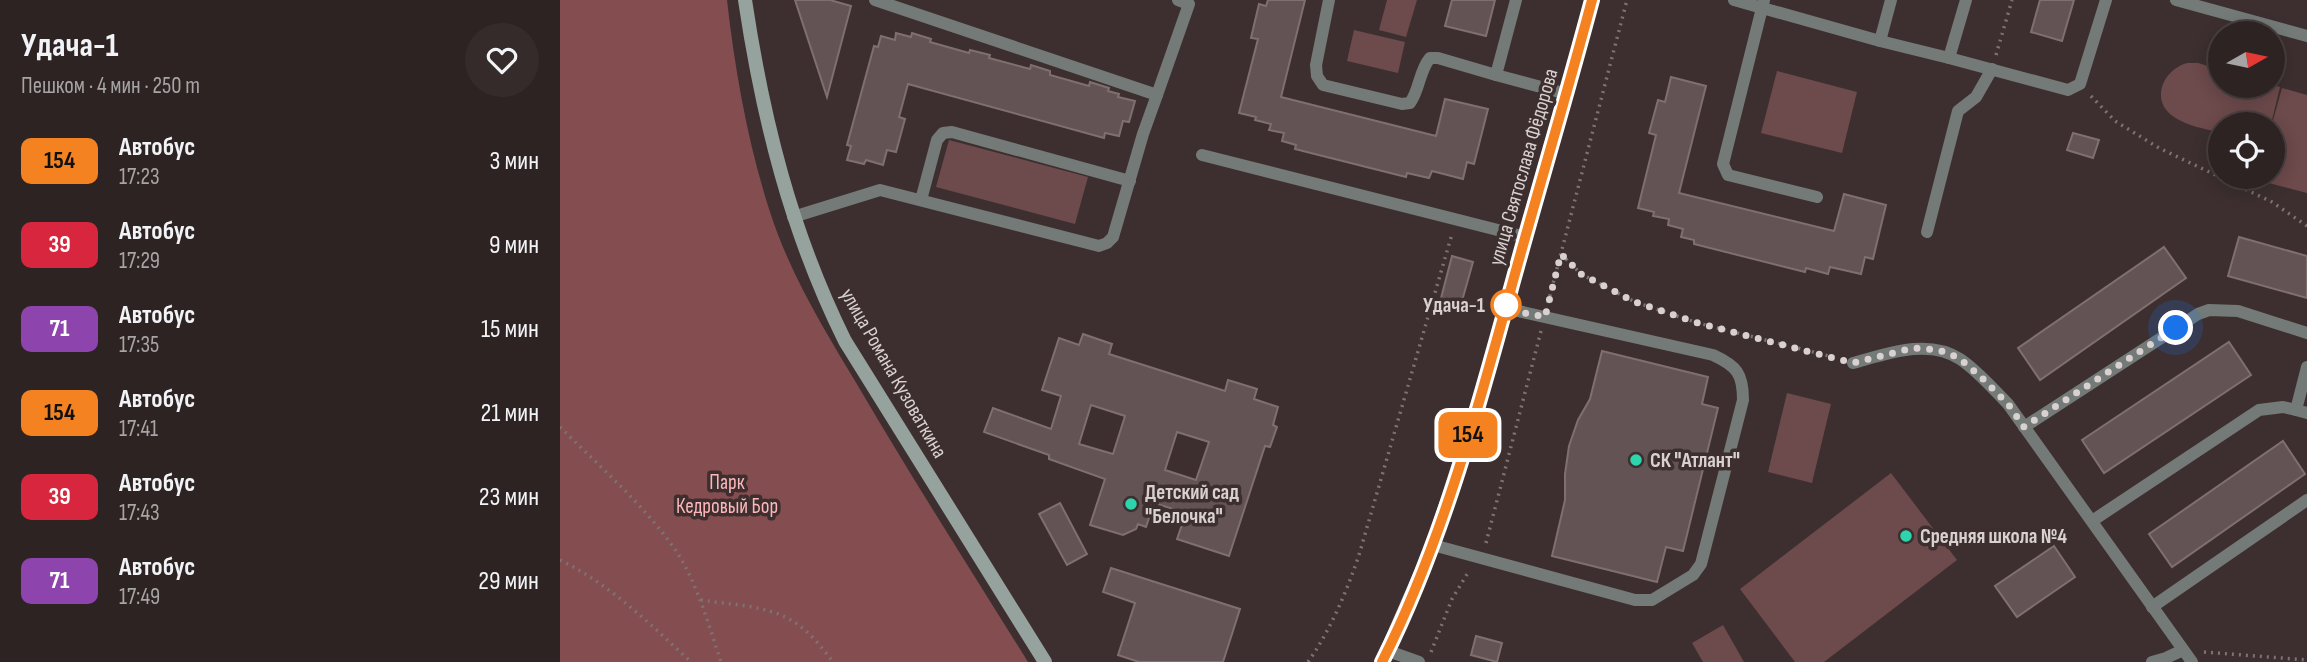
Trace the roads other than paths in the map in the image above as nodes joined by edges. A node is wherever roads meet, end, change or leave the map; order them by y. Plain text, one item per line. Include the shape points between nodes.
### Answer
1 (745, 0) edge
2 (875, 0) edge
3 (1178, 0) edge
4 (1329, 0) edge
5 (1516, 0) edge
6 (1592, 0) edge
7 (1734, 0) edge
8 (1891, 0) edge
9 (1966, 0) edge
10 (2106, 0) edge
11 (2176, 0) edge
12 (1763, 4) edge
13 (2307, 36) edge
14 (1880, 41) junction
15 (1950, 58) junction
16 (1992, 69) junction
17 (1496, 75) junction
18 (1567, 93) junction
19 (1157, 95) junction
20 (1202, 155) dead end
21 (1129, 181) junction
22 (1817, 197) dead end
23 (921, 200) junction
24 (793, 217) junction
25 (1927, 232) dead end
26 (1525, 237) junction
27 (1505, 309) junction
28 (2307, 333) edge
29 (1853, 363) road end
30 (2307, 367) edge
31 (2301, 411) edge
32 (2024, 427) junction
33 (2307, 500) edge
34 (2092, 522) junction
35 (1433, 545) junction
36 (2152, 607) junction
37 (2183, 650) junction
38 (1385, 656) edge
39 (1045, 662) edge
40 (1419, 662) edge
41 (2152, 662) edge
42 (2192, 662) edge

1 - 24 street, улица Романа Кузоваткина via 764,103
2 - 19 lane
3 - 19 lane via 1189,4
4 - 17 lane via 1315,65 1322,85 1402,104 1410,103 1416,94 1430,58
5 - 17 lane
6 - 18 street, улица Святослава Фёдорова
7 - 12 lane
8 - 14 lane
9 - 15 lane
10 - 16 lane via 2080,85 2068,90
11 - 13 lane
12 - 14 lane
12 - 22 lane via 1723,164 1728,175
14 - 15 lane
15 - 16 lane
16 - 25 lane via 1976,97 1958,111
17 - 18 lane
18 - 26 street, улица Святослава Фёдорова
19 - 21 lane
20 - 26 lane
21 - 23 lane via 1113,237 1099,246
21 - 23 lane via 951,132 937,140
23 - 24 lane via 880,190
24 - 39 street, улица Романа Кузоваткина via 845,341
26 - 27 street, улица Святослава Фёдорова
27 - 35 street, улица Святослава Фёдорова
27 - 35 lane via 1713,355 1737,369 1743,400 1701,564 1693,575 1652,600 1635,600
28 - 32 lane via 2238,311 2209,310
29 - 32 lane via 1913,348 1939,350 1959,358 1980,376
30 - 31 lane
31 - 34 lane via 2283,407 2259,411
32 - 34 lane
33 - 36 lane
34 - 36 lane
35 - 38 street, улица Святослава Фёдорова
36 - 37 lane
37 - 41 lane
37 - 42 lane
38 - 40 lane

